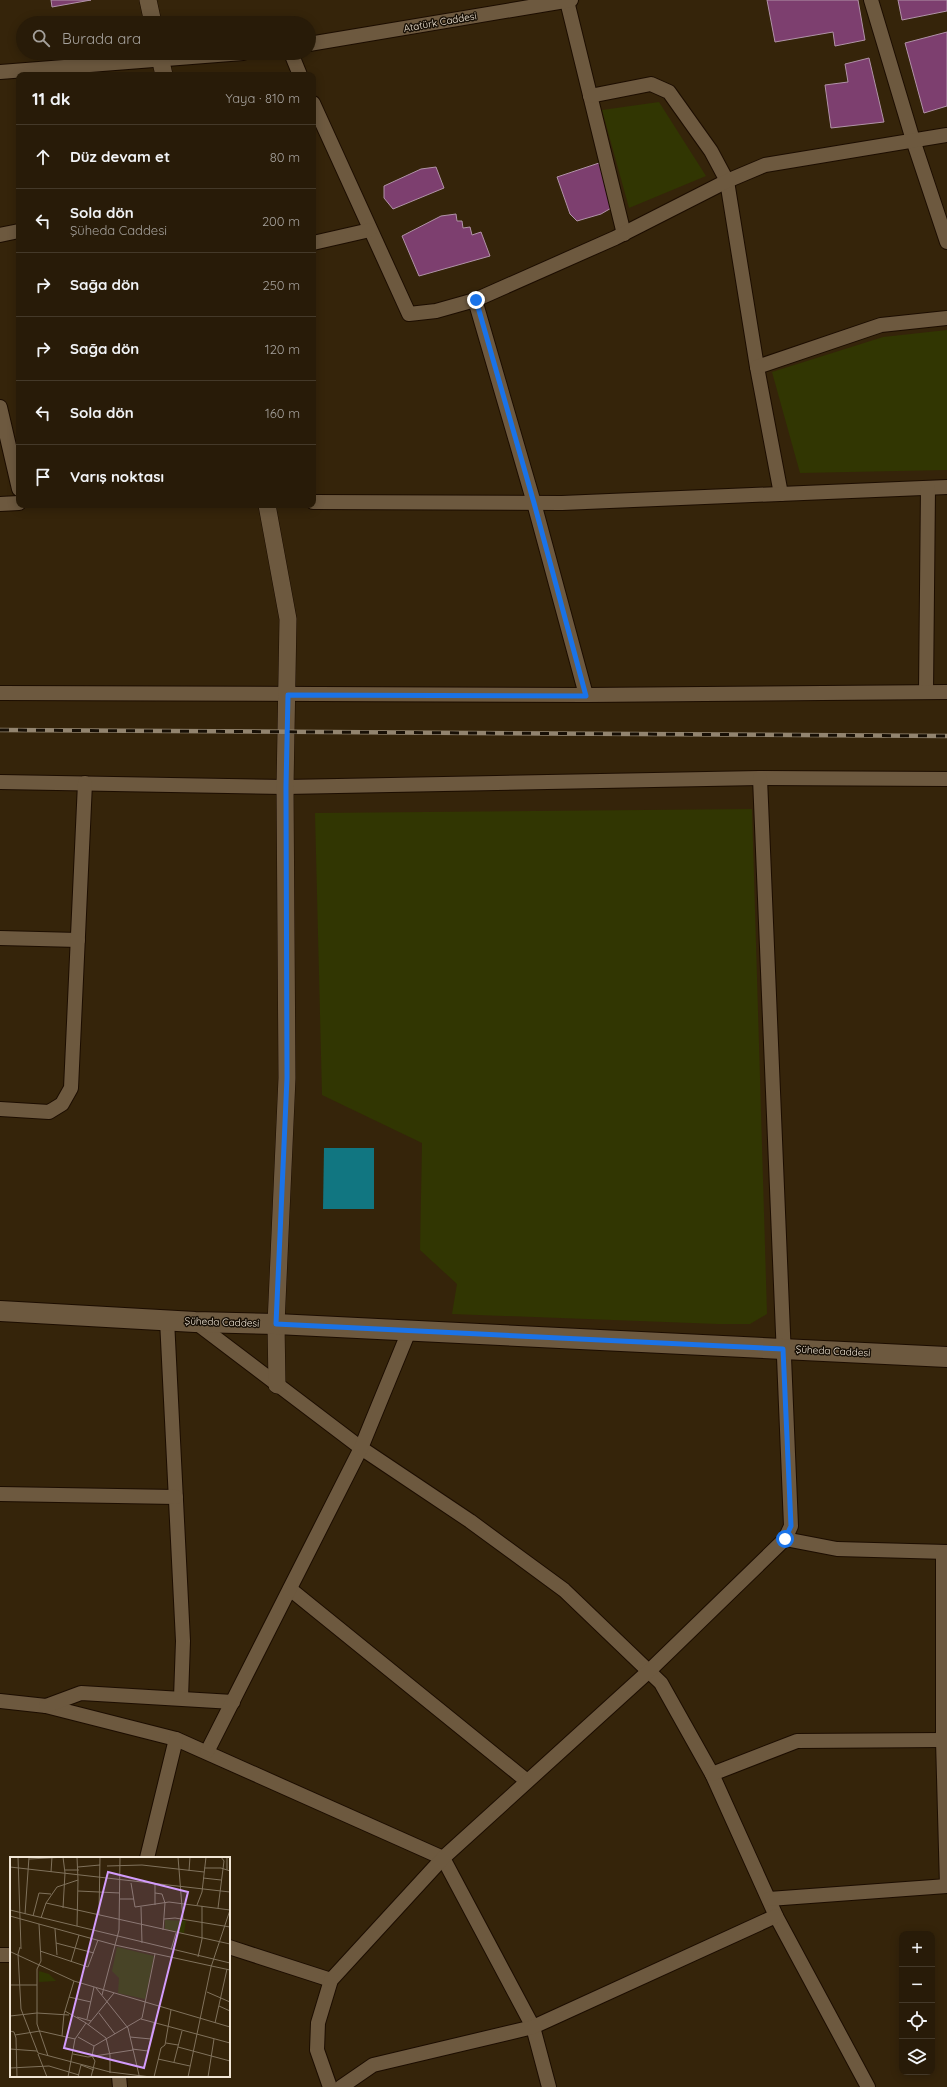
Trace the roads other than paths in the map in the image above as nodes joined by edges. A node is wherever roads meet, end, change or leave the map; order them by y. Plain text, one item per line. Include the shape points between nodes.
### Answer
1 (148, 0) edge
2 (569, 0) edge
3 (871, 0) edge
4 (151, 16) edge
5 (316, 43) edge
6 (179, 60) edge
7 (294, 60) edge
8 (161, 62) edge
9 (0, 72) edge
10 (299, 72) edge
11 (590, 96) junction
12 (316, 110) edge
13 (947, 135) edge
14 (913, 140) junction
15 (727, 181) junction
16 (370, 230) junction
17 (16, 232) edge
18 (624, 234) junction
19 (0, 235) edge
20 (316, 242) edge
21 (947, 242) edge
22 (476, 300) junction
23 (947, 318) edge
24 (757, 367) junction
25 (0, 407) edge
26 (16, 476) edge
27 (947, 487) edge
28 (928, 488) junction
29 (781, 494) junction
30 (316, 502) edge
31 (16, 503) edge
32 (534, 503) junction
33 (0, 504) edge
34 (268, 508) edge
35 (0, 692) edge
36 (926, 692) junction
37 (947, 692) edge
38 (288, 695) junction
39 (586, 696) junction
40 (760, 778) junction
41 (947, 779) edge
42 (0, 782) edge
43 (85, 783) junction
44 (286, 787) junction
45 (0, 938) edge
46 (78, 940) junction
47 (0, 1109) edge
48 (0, 1310) edge
49 (167, 1320) junction
50 (195, 1322) junction
51 (276, 1324) junction
52 (408, 1331) junction
53 (783, 1349) junction
54 (947, 1356) edge
55 (277, 1385) junction
56 (361, 1448) junction
57 (0, 1494) edge
58 (176, 1497) junction
59 (785, 1539) junction
60 (945, 1552) edge
61 (290, 1589) junction
62 (649, 1671) junction
63 (181, 1698) junction
64 (0, 1701) edge
65 (233, 1702) junction
66 (46, 1706) junction
67 (176, 1739) junction
68 (943, 1740) junction
69 (207, 1752) junction
70 (712, 1774) junction
71 (527, 1782) junction
72 (147, 1857) edge
73 (443, 1858) junction
74 (769, 1899) junction
75 (776, 1916) junction
76 (230, 1947) edge
77 (331, 1980) junction
78 (533, 2027) junction
79 (119, 2077) edge
80 (120, 2087) edge
81 (330, 2087) edge
82 (341, 2087) edge
83 (549, 2087) edge
84 (868, 2087) edge

1 - 4 street
2 - 5 street, Atatürk Caddesi
2 - 11 street
3 - 14 street
6 - 8 street
7 - 10 street
8 - 9 street
11 - 15 street via 651,84 669,92 711,151
11 - 18 street
12 - 16 street
13 - 14 street
14 - 15 street via 766,165
14 - 21 street
15 - 18 street
15 - 24 street
16 - 20 street
16 - 22 street via 409,314 436,311
17 - 19 street
18 - 22 street
22 - 32 street
23 - 24 street via 881,324
24 - 29 street
25 - 26 street
27 - 28 street
28 - 29 street
28 - 36 street
29 - 32 street
30 - 32 street
31 - 33 street
32 - 39 street
34 - 38 street via 288,619
35 - 38 street
36 - 37 street
36 - 39 street
38 - 39 street
38 - 44 street
40 - 41 street
40 - 44 street
40 - 53 street
42 - 43 street
43 - 44 street
43 - 46 street
44 - 51 street via 287,1078
45 - 46 street
46 - 47 street via 71,1088 62,1104 49,1112
48 - 49 main road, Şüheda Caddesi
49 - 50 main road, Şüheda Caddesi
49 - 58 street
50 - 51 main road, Şüheda Caddesi
50 - 55 street
51 - 52 main road, Şüheda Caddesi
51 - 55 street
52 - 53 main road, Şüheda Caddesi
52 - 56 street
53 - 54 main road, Şüheda Caddesi
53 - 59 street via 791,1526
55 - 56 street
56 - 61 street
56 - 62 street via 470,1521 564,1590
57 - 58 street
58 - 63 street via 183,1641
59 - 60 street via 837,1549
59 - 62 street
60 - 68 street
61 - 65 street
61 - 71 street
62 - 70 street via 662,1684
62 - 71 street
63 - 65 street
63 - 66 street via 81,1693
64 - 66 street
65 - 69 street
66 - 67 street
67 - 69 street
67 - 72 street
68 - 70 street via 797,1741
68 - 74 street via 947,1886
69 - 73 street
70 - 74 street
71 - 73 street
73 - 77 street
73 - 78 street
74 - 75 street
75 - 78 street
75 - 84 street
76 - 77 street
77 - 81 street via 318,2023 317,2050
78 - 82 street via 373,2065
78 - 83 street
79 - 80 street

